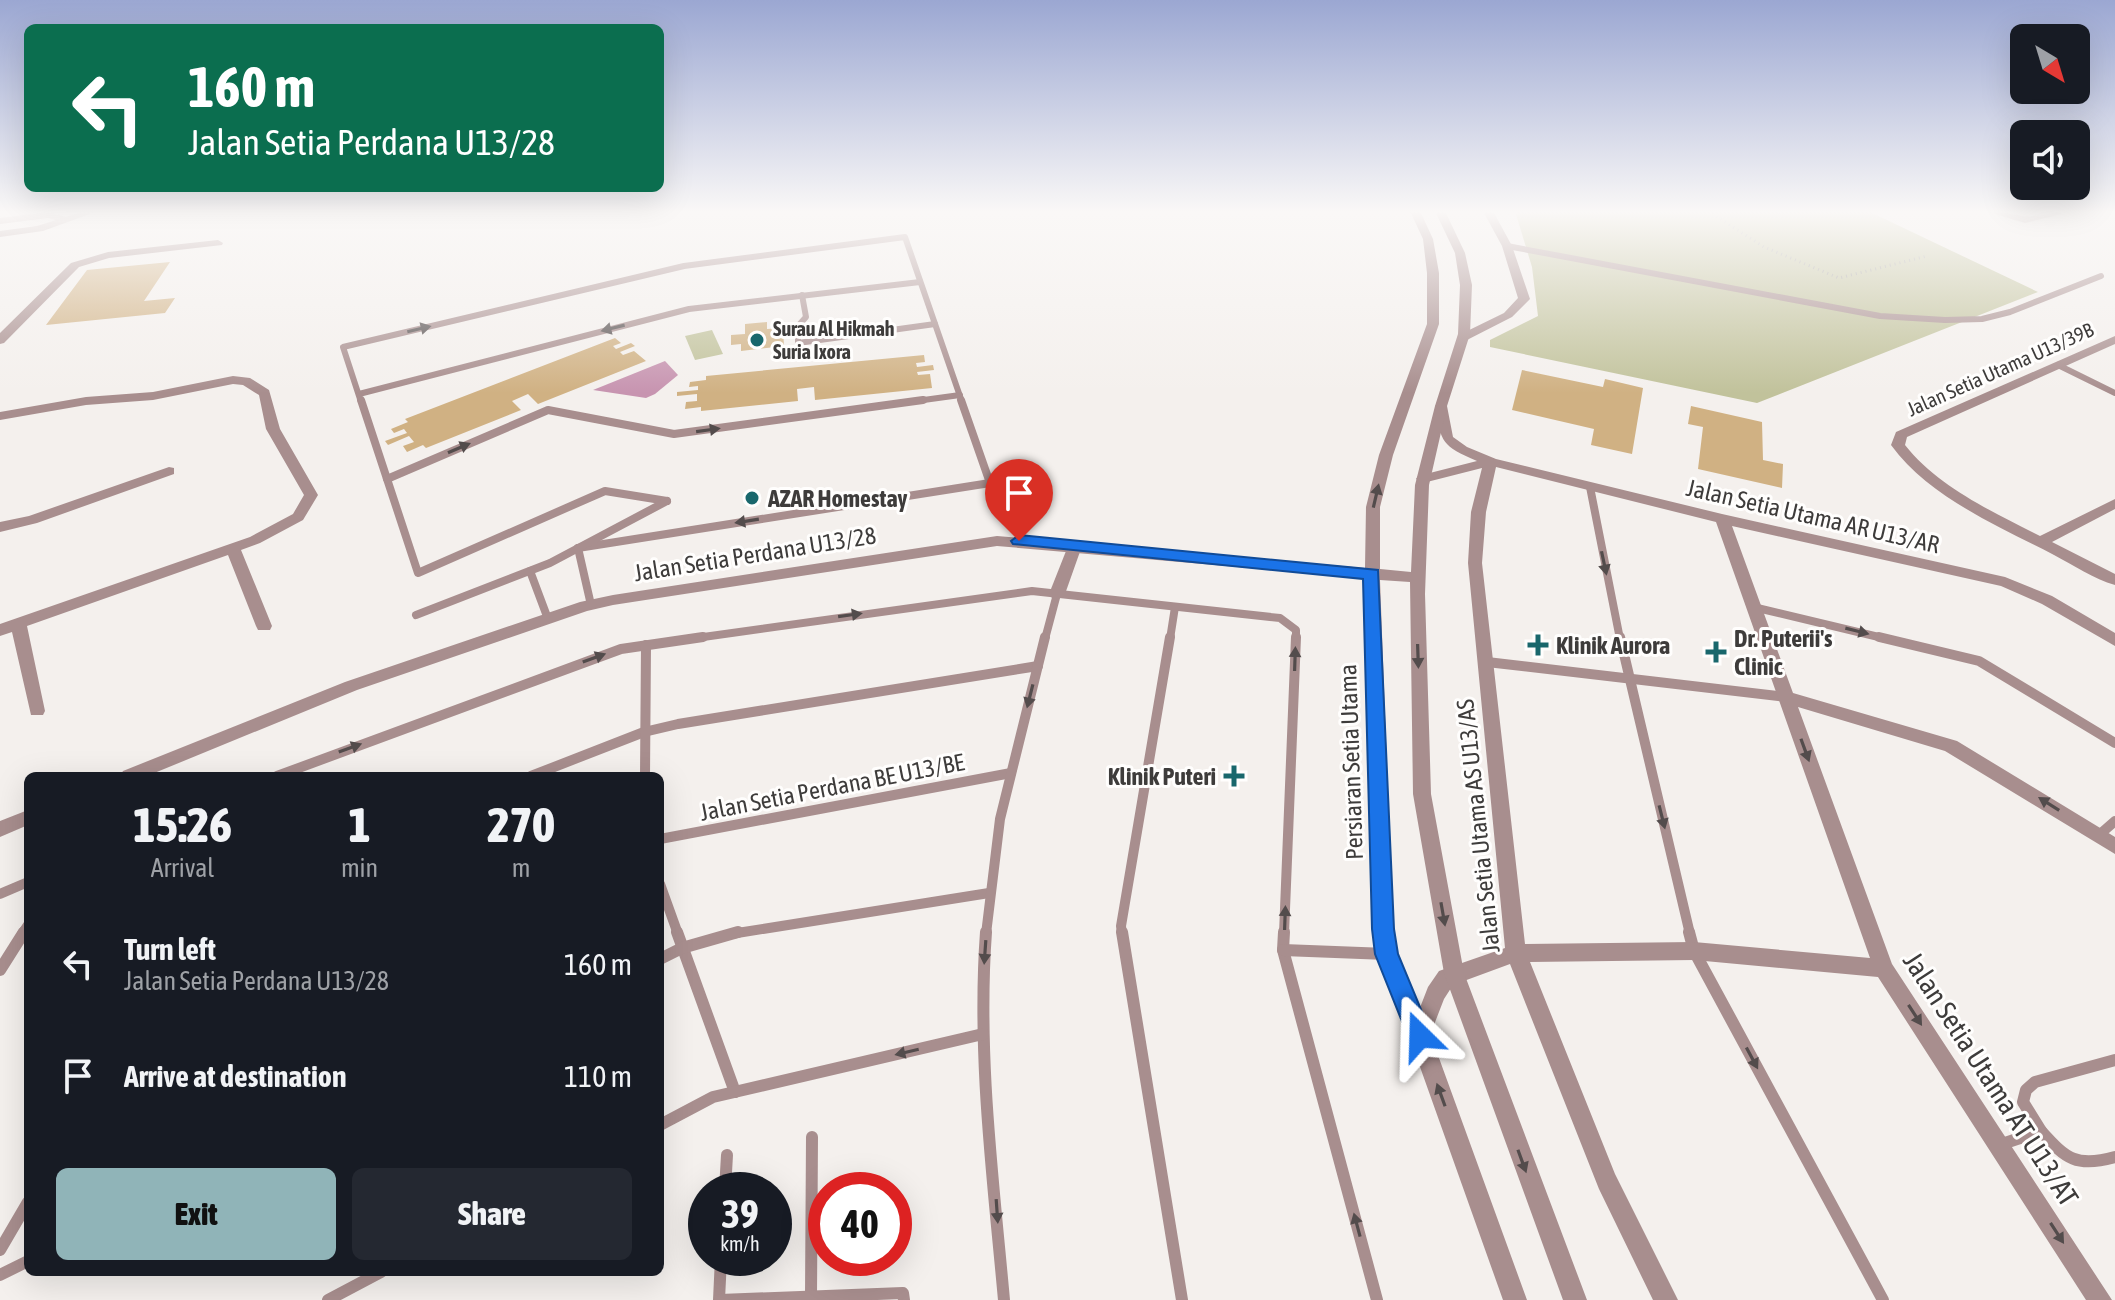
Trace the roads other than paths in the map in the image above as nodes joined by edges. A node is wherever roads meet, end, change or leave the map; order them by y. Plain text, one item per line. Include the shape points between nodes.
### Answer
1 (68, 272) edge
2 (660, 272) edge
3 (917, 272) edge
4 (1431, 272) edge
5 (1464, 272) edge
6 (1515, 272) edge
7 (1644, 272) edge
8 (2101, 276) dead end
9 (920, 282) junction
10 (802, 295) junction
11 (935, 324) junction
12 (1463, 338) junction
13 (0, 340) edge
14 (2115, 340) edge
15 (2058, 365) junction
16 (2115, 393) edge
17 (359, 394) junction
18 (960, 395) junction
19 (1441, 406) junction
20 (0, 416) edge
21 (1491, 462) junction
22 (169, 471) dead end
23 (387, 479) junction
24 (1423, 479) junction
25 (1590, 487) junction
26 (2115, 503) edge
27 (1722, 519) junction
28 (0, 527) edge
29 (2042, 541) junction
30 (1075, 546) junction
31 (233, 548) junction
32 (578, 548) junction
33 (530, 571) junction
34 (1372, 574) junction
35 (1417, 578) junction
36 (2115, 580) edge
37 (1057, 594) junction
38 (591, 605) junction
39 (1175, 607) junction
40 (1753, 607) junction
41 (416, 615) dead end
42 (548, 619) junction
43 (18, 623) junction
44 (264, 626) dead end
45 (0, 630) edge
46 (2115, 640) edge
47 (646, 645) junction
48 (1487, 662) junction
49 (1038, 666) junction
50 (1628, 679) junction
51 (1786, 697) junction
52 (37, 711) dead end
53 (644, 732) junction
54 (2115, 743) edge
55 (139, 772) edge
56 (288, 772) edge
57 (541, 772) edge
58 (645, 772) edge
59 (1011, 773) junction
60 (24, 819) edge
61 (2115, 821) edge
62 (0, 829) edge
63 (2099, 835) junction
64 (664, 838) edge
65 (2115, 846) edge
66 (24, 884) edge
67 (989, 893) junction
68 (0, 894) edge
69 (664, 896) edge
70 (24, 931) edge
71 (682, 948) junction
72 (1283, 950) junction
73 (1694, 951) junction
74 (1516, 953) junction
75 (1387, 954) junction
76 (664, 957) edge
77 (1884, 968) junction
78 (0, 970) edge
79 (1454, 973) junction
80 (983, 1034) junction
81 (1420, 1036) junction
82 (2115, 1060) edge
83 (735, 1092) junction
84 (664, 1123) edge
85 (2041, 1131) junction
86 (812, 1137) dead end
87 (1999, 1145) junction
88 (727, 1155) dead end
89 (2115, 1157) edge
90 (726, 1172) edge
91 (24, 1209) edge
92 (0, 1250) edge
93 (24, 1263) edge
94 (0, 1275) edge
95 (373, 1276) edge
96 (720, 1276) edge
97 (811, 1296) junction
98 (328, 1300) edge
99 (719, 1300) edge
100 (904, 1300) edge
101 (1004, 1300) edge
102 (1182, 1300) edge
103 (1377, 1300) edge
104 (1515, 1300) edge
105 (1575, 1300) edge
106 (1666, 1300) edge
107 (1883, 1300) edge
108 (2100, 1300) edge

1 - 13 street
17 -> 2 lane via 343,347
3 -> 9 lane
34 -> 4 street, Persiaran Setia Utama via 1373,507 1433,324
5 - 12 street
6 - 12 street via 1524,299 1508,315
7 - 8 lane via 1880,316 1945,320 2010,312
9 - 10 lane
9 - 11 lane
10 - 11 lane via 806,317 798,326 798,343
10 -> 17 lane via 689,309
11 - 18 lane
12 - 19 street
14 - 15 street, Jalan Setia Utama U13/39B
15 - 16 lane
15 - 29 street, Jalan Setia Utama U13/39B via 1901,435 1898,445 1922,474
17 - 23 lane
23 -> 18 lane via 548,410 674,434
18 -> 32 lane via 990,483
19 - 21 street via 1447,438
19 - 24 street
20 - 31 street via 233,380 256,386 265,393 273,429 311,495 298,517
21 - 24 street
21 - 25 street, Jalan Setia Utama AR U13/AR
21 - 48 street, Jalan Setia Utama AS U13/AS via 1475,526
22 - 28 street
23 - 32 lane via 418,573 605,491 667,501
24 - 35 street
25 - 27 street, Jalan Setia Utama AR U13/AR
25 -> 50 lane
26 - 29 street
27 - 40 street, Jalan Setia Utama AT U13/AT
27 - 46 street, Jalan Setia Utama AR U13/AR via 2005,582
29 - 36 street
30 - 34 street, Jalan Setia Perdana U13/28
30 - 37 street
30 - 38 street, Jalan Setia Perdana U13/28 via 997,541
31 - 43 street
31 - 44 street
32 - 33 lane
32 - 38 lane
33 - 41 lane
33 - 42 lane
34 - 35 street, Jalan Setia Perdana U13/28
34 - 75 street, Persiaran Setia Utama
35 -> 79 street via 1422,794
37 - 39 lane
47 -> 37 lane via 1007,592
37 - 49 lane
38 - 42 street, Jalan Setia Perdana U13/28
72 -> 39 lane via 1296,630 1280,618
39 - 102 lane via 1121,926
40 - 51 street, Jalan Setia Utama AT U13/AT
40 -> 54 lane via 1979,661
42 - 55 street, Jalan Setia Perdana U13/28 via 351,686
43 - 45 street
43 - 52 street
47 - 53 lane
56 -> 47 lane via 621,649
48 - 50 lane
48 - 74 street, Jalan Setia Utama AS U13/AS
49 - 53 lane
49 -> 59 lane
50 - 51 lane
50 -> 73 lane
63 -> 51 street via 1951,746
51 -> 77 street, Jalan Setia Utama AT U13/AT
53 - 57 lane
53 - 58 lane
59 - 64 lane, Jalan Setia Perdana BE U13/BE
59 - 67 lane
60 - 62 street
61 - 63 lane
63 - 65 street
66 - 68 lane
67 - 71 lane via 741,931
67 -> 80 lane
69 - 71 lane
70 - 78 lane
71 - 76 lane
71 - 83 lane
72 - 75 lane
103 -> 72 lane
73 - 74 street
73 - 77 street
73 -> 107 lane
74 - 79 street
74 - 106 street, Jalan Setia Utama AS U13/AS via 1607,1181
75 - 81 street, Persiaran Setia Utama
77 -> 87 street, Jalan Setia Utama AT U13/AT
79 - 81 street via 1439,985
79 -> 105 street
80 -> 83 lane
80 -> 101 lane
104 -> 81 street, Persiaran Setia Utama
82 - 85 lane via 2035,1082 2026,1090 2023,1102
83 - 84 lane via 713,1097
85 - 87 lane
85 - 89 lane via 2076,1162 2091,1165
86 - 97 lane
87 -> 108 street, Jalan Setia Utama AT U13/AT
88 - 90 lane
91 - 92 lane
93 - 94 lane
95 - 98 lane
96 - 99 lane
97 - 99 lane
97 - 100 lane via 903,1293

